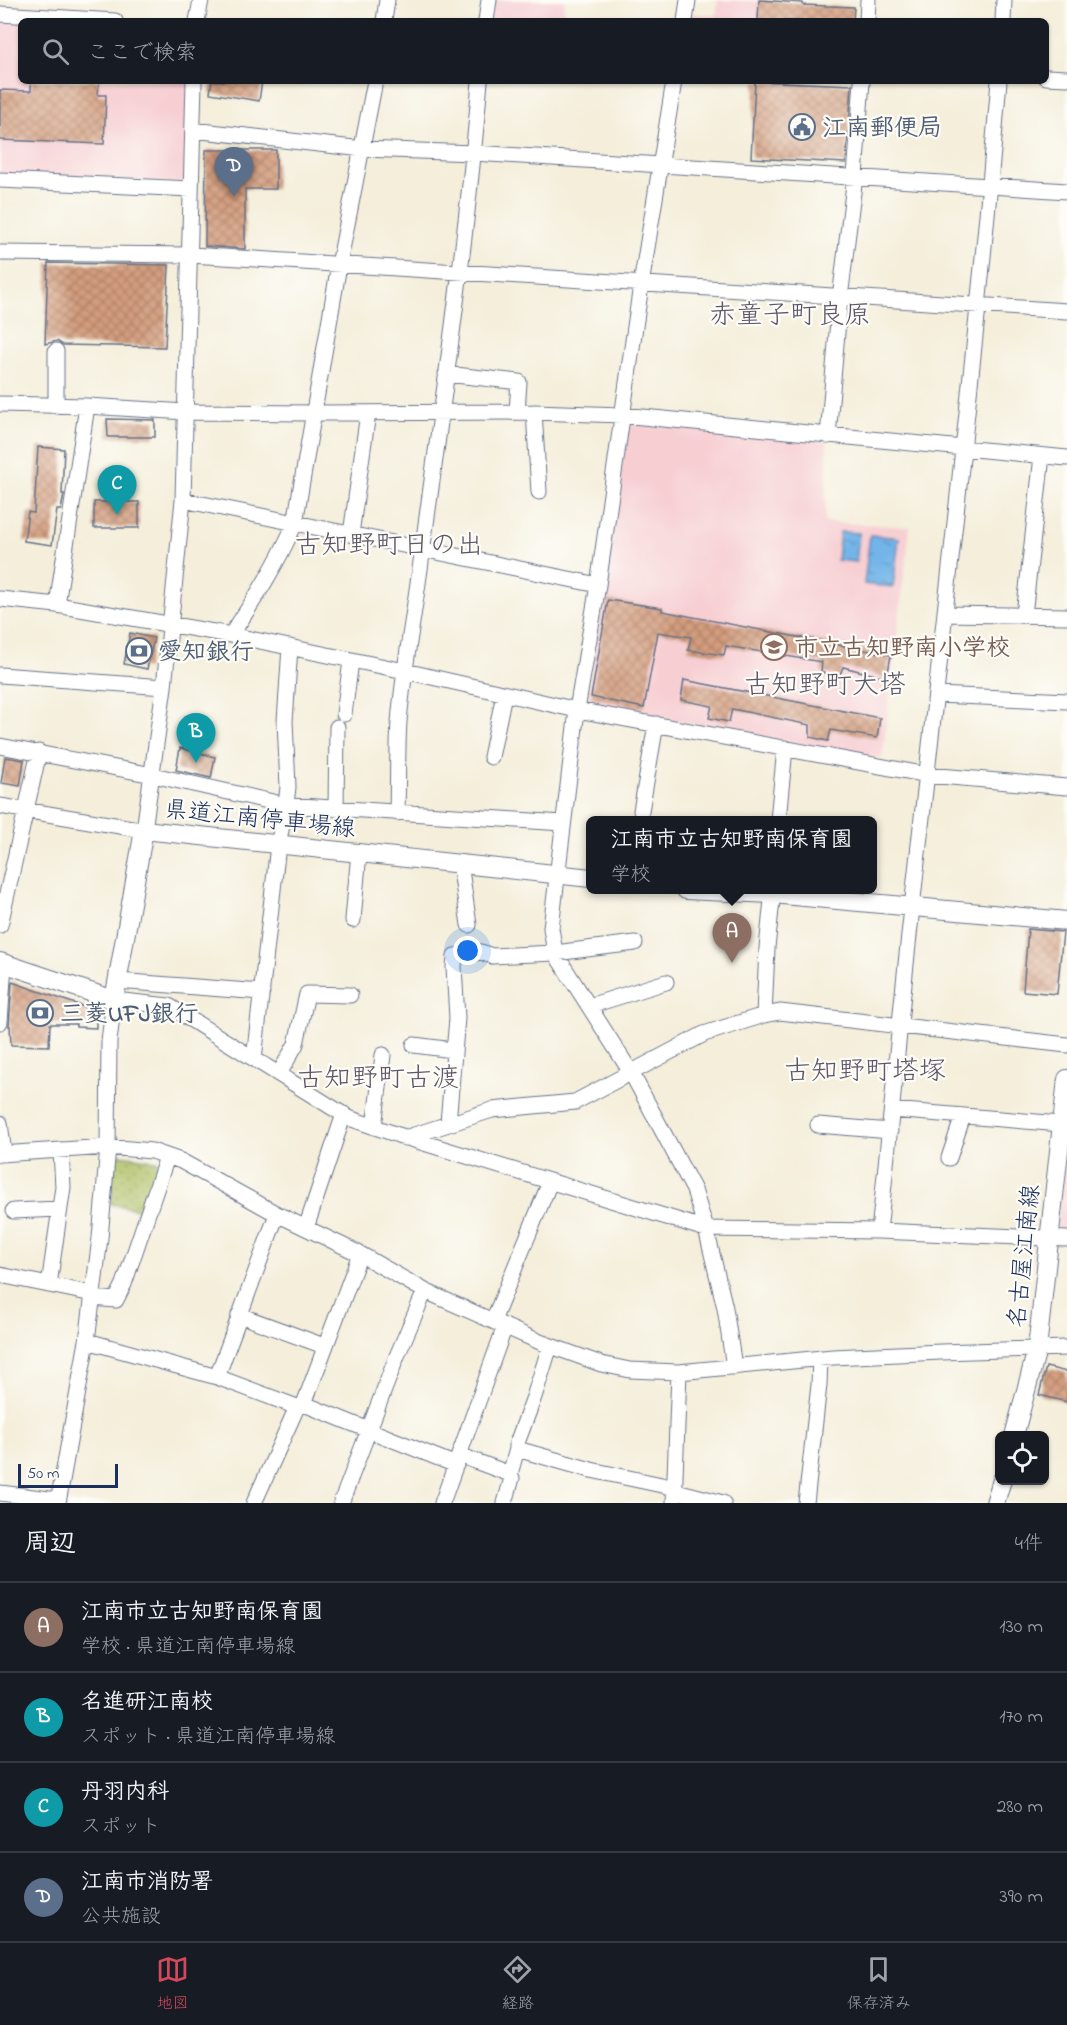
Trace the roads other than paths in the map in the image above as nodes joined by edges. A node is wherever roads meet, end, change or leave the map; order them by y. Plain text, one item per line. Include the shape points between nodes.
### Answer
1 (201, 0) edge
2 (387, 0) edge
3 (489, 0) edge
4 (688, 0) edge
5 (868, 0) edge
6 (1004, 0) edge
7 (0, 14) edge
8 (66, 18) edge
9 (198, 18) edge
10 (384, 18) edge
11 (486, 18) edge
12 (685, 18) edge
13 (867, 18) edge
14 (1003, 18) edge
15 (1049, 77) edge
16 (1067, 78) edge
17 (194, 84) edge
18 (374, 84) edge
19 (480, 84) edge
20 (673, 84) edge
21 (862, 84) edge
22 (999, 84) edge
23 (193, 130) junction
24 (363, 149) junction
25 (474, 153) junction
26 (659, 165) junction
27 (855, 176) junction
28 (0, 180) edge
29 (990, 186) junction
30 (191, 189) junction
31 (1067, 191) edge
32 (0, 253) edge
33 (191, 255) junction
34 (339, 265) junction
35 (459, 272) junction
36 (641, 285) junction
37 (840, 298) junction
38 (979, 307) junction
39 (1067, 311) edge
40 (56, 351) dead end
41 (446, 374) junction
42 (0, 404) edge
43 (56, 406) junction
44 (87, 406) junction
45 (187, 412) junction
46 (440, 412) junction
47 (517, 412) junction
48 (534, 412) junction
49 (315, 413) junction
50 (368, 413) junction
51 (622, 415) junction
52 (828, 436) junction
53 (962, 448) junction
54 (1042, 456) junction
55 (1067, 458) edge
56 (539, 492) dead end
57 (183, 500) junction
58 (295, 523) junction
59 (351, 534) junction
60 (423, 549) junction
61 (598, 585) junction
62 (0, 599) edge
63 (57, 605) junction
64 (945, 614) junction
65 (1024, 615) junction
66 (1067, 616) edge
67 (170, 624) junction
68 (231, 635) junction
69 (290, 647) junction
70 (351, 661) junction
71 (405, 671) junction
72 (0, 675) edge
73 (164, 687) junction
74 (504, 694) junction
75 (938, 695) junction
76 (1067, 701) edge
77 (577, 710) junction
78 (656, 724) junction
79 (0, 746) edge
80 (785, 748) junction
81 (39, 752) junction
82 (492, 758) dead end
83 (153, 775) junction
84 (928, 775) junction
85 (1067, 787) edge
86 (286, 805) junction
87 (0, 806) edge
88 (336, 809) junction
89 (24, 810) junction
90 (641, 811) dead end
91 (397, 813) junction
92 (778, 816) edge
93 (563, 823) junction
94 (144, 830) junction
95 (278, 845) junction
96 (359, 852) junction
97 (459, 863) junction
98 (556, 874) junction
99 (586, 877) edge
100 (772, 894) edge
101 (791, 894) edge
102 (912, 907) junction
103 (353, 920) dead end
104 (1067, 921) edge
105 (0, 925) edge
106 (469, 925) dead end
107 (635, 943) dead end
108 (555, 953) junction
109 (2, 963) edge
110 (117, 981) junction
111 (666, 982) dead end
112 (262, 992) junction
113 (350, 995) dead end
114 (114, 1000) junction
115 (589, 1006) junction
116 (764, 1015) junction
117 (0, 1022) edge
118 (900, 1026) junction
119 (414, 1045) dead end
120 (1067, 1045) edge
121 (453, 1050) junction
122 (383, 1055) dead end
123 (254, 1059) junction
124 (279, 1074) junction
125 (632, 1074) junction
126 (1067, 1079) edge
127 (892, 1110) junction
128 (344, 1114) junction
129 (963, 1116) junction
130 (0, 1123) edge
131 (448, 1123) junction
132 (1061, 1124) junction
133 (819, 1125) dead end
134 (374, 1127) junction
135 (890, 1131) junction
136 (405, 1138) junction
137 (1063, 1146) edge
138 (108, 1147) junction
139 (61, 1150) junction
140 (2, 1154) edge
141 (167, 1157) junction
142 (949, 1158) dead end
143 (550, 1182) junction
144 (60, 1209) junction
145 (14, 1210) dead end
146 (277, 1215) junction
147 (306, 1228) junction
148 (706, 1229) junction
149 (879, 1231) junction
150 (1059, 1238) edge
151 (360, 1254) junction
152 (0, 1275) edge
153 (49, 1285) junction
154 (424, 1291) junction
155 (93, 1296) junction
156 (239, 1315) junction
157 (499, 1324) junction
158 (87, 1341) junction
159 (324, 1346) junction
160 (550, 1346) junction
161 (1067, 1348) edge
162 (1037, 1349) junction
163 (820, 1358) junction
164 (734, 1367) junction
165 (679, 1372) junction
166 (217, 1377) junction
167 (301, 1405) junction
168 (369, 1431) junction
169 (1015, 1431) edge
170 (518, 1449) junction
171 (457, 1460) junction
172 (510, 1474) junction
173 (1000, 1485) edge
174 (0, 1493) edge
175 (675, 1494) edge
176 (58, 1502) edge
177 (254, 1503) edge
178 (340, 1503) edge
179 (442, 1503) edge
180 (505, 1503) edge
181 (723, 1503) edge
182 (806, 1503) edge
183 (995, 1503) edge

1 - 9 street
2 - 10 street
3 - 11 street
4 - 12 street
5 - 13 street
6 - 14 street
7 - 8 street
15 - 16 street
17 - 23 street
18 - 24 street
19 - 25 street
20 - 26 street
21 - 27 street
22 - 29 street
23 - 24 street
23 - 30 street
24 - 25 street
24 - 34 street
25 - 26 street
25 - 35 street
26 - 27 street
26 - 36 street
27 - 29 street
27 - 37 street
28 - 30 street
29 - 31 street
29 - 38 street
30 - 33 street
32 - 33 street
33 - 34 street
33 - 45 street
34 - 35 street
34 - 49 street
35 - 36 street
35 - 41 street
36 - 37 street
36 - 51 street
37 - 38 street
37 - 52 street
38 - 39 street
38 - 53 street
40 - 43 street
41 - 46 street
41 - 47 street via 519,382
42 - 43 street
43 - 44 street
44 - 45 street
44 - 63 street
45 - 49 street
45 - 57 street
46 - 47 street
46 - 50 street
46 - 60 street
47 - 48 street
48 - 51 street
48 - 56 street
49 - 50 street
49 - 58 street
50 - 59 street
51 - 52 street
51 - 61 street
52 - 53 street
53 - 54 street
53 - 64 street
54 - 55 street
54 - 65 street
57 - 58 street
57 - 67 street
58 - 59 street
58 - 68 street via 259,593
59 - 60 street
60 - 61 street
60 - 71 street
61 - 77 street
62 - 63 street
63 - 67 street
64 - 65 street
64 - 75 street
65 - 66 street
67 - 68 street
67 - 73 street
68 - 69 street
69 - 70 street
69 - 86 street via 285,721
70 - 71 street
70 - 88 street via 341,721
71 - 74 street
71 - 91 street via 399,723
72 - 73 street
73 - 83 street
74 - 77 street
74 - 82 street
75 - 76 street
75 - 84 street
77 - 78 street
77 - 93 street
78 - 80 street
78 - 90 street
79 - 81 street
80 - 84 street
80 - 92 street
81 - 83 street
81 - 89 street
83 - 86 street
83 - 94 street
84 - 85 street
84 - 102 street
86 - 88 street
86 - 95 street
87 - 89 street
88 - 91 street
89 - 94 street
89 - 105 street
91 - 93 street
93 - 98 street
94 - 95 main road, 県道江南停車場線
94 - 110 main road, 県道江南停車場線
95 - 96 main road, 県道江南停車場線
95 - 112 street
96 - 97 main road, 県道江南停車場線
96 - 103 street
97 - 98 main road, 県道江南停車場線
97 - 106 street
98 - 99 main road, 県道江南停車場線
98 - 108 street via 551,928
100 - 116 street
101 - 102 main road
102 - 104 main road
102 - 118 street
107 - 108 street
108 - 115 street
108 - 121 street via 492,956 481,952 455,956 457,1018
109 - 114 main road
109 - 117 street
110 - 112 street
110 - 114 main road, 県道江南停車場線
111 - 115 street
112 - 123 street
113 - 124 street via 307,994 296,1044
114 - 123 street via 169,1006
114 - 138 street via 109,1041
115 - 125 street
116 - 118 street via 780,1012
116 - 125 street via 704,1034
118 - 120 street
118 - 127 street
119 - 121 street
121 - 131 street
122 - 134 street
123 - 124 street
124 - 128 street
125 - 131 street via 575,1102 492,1110
125 - 148 street via 694,1190
126 - 132 main road, 名古屋江南線
127 - 129 street
127 - 135 street
128 - 134 street
128 - 147 street
129 - 132 street
129 - 142 street
130 - 140 street
131 - 136 street
132 - 137 main road, 名古屋江南線
133 - 135 street
134 - 136 street
135 - 149 street
136 - 143 street
137 - 150 main road, 名古屋江南線
138 - 139 street
138 - 141 street via 152,1151
138 - 155 street
139 - 140 street
139 - 144 street
141 - 146 street
141 - 155 street via 116,1300
143 - 148 street
143 - 157 street
144 - 145 street
144 - 153 street
146 - 147 street
146 - 156 street
147 - 151 street
148 - 149 street
148 - 164 street
149 - 150 street
150 - 162 main road, 名古屋江南線
151 - 154 street
151 - 159 street
152 - 153 street
153 - 155 street
154 - 157 street
154 - 168 street
155 - 158 street
156 - 159 street
156 - 166 street
157 - 160 street
157 - 171 street
158 - 166 street
158 - 176 street
159 - 167 street
160 - 165 street via 630,1370
160 - 170 street
161 - 162 street
162 - 163 street
162 - 169 main road, 名古屋江南線
163 - 164 street
163 - 182 street
164 - 165 street
165 - 175 street
166 - 167 street
167 - 168 street
167 - 177 street
168 - 171 street
168 - 178 street
170 - 172 street
170 - 175 street
171 - 172 street
171 - 179 street
172 - 180 street
173 - 183 main road
174 - 176 street
175 - 181 street

